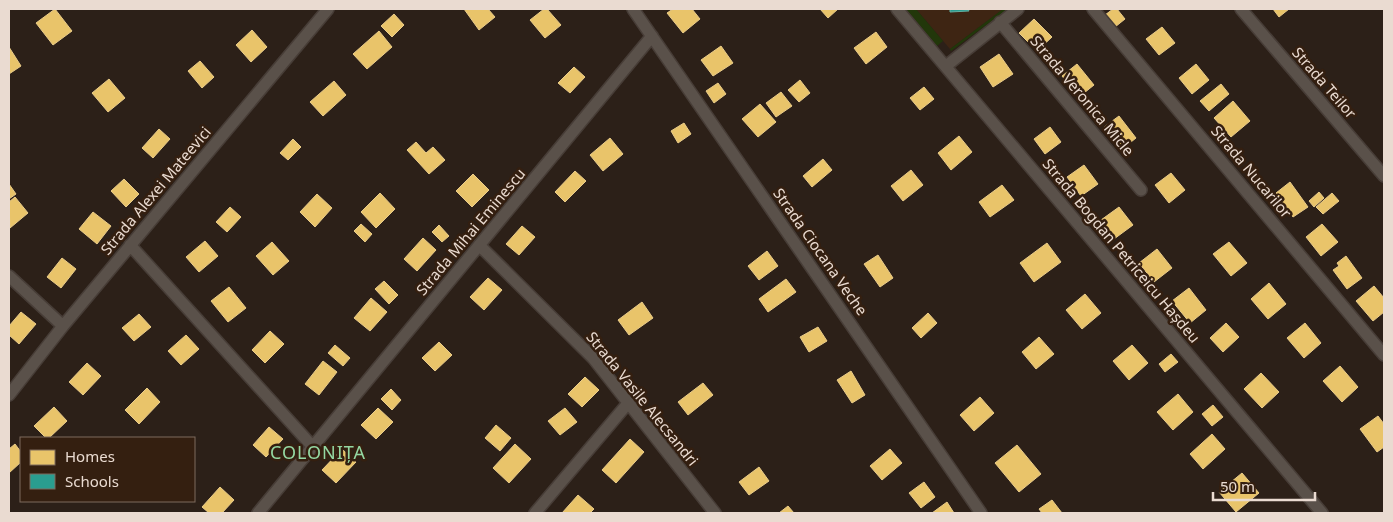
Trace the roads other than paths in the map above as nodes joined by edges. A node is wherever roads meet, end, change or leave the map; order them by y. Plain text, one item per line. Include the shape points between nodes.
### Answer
1 (328, 9) edge
2 (634, 9) edge
3 (896, 9) edge
4 (1018, 9) edge
5 (1093, 9) edge
6 (1241, 9) edge
7 (1000, 22) junction
8 (652, 36) junction
9 (946, 66) junction
10 (1384, 176) edge
11 (1141, 190) dead end
12 (130, 245) junction
13 (479, 245) junction
14 (9, 276) edge
15 (63, 326) junction
16 (1384, 355) edge
17 (9, 395) edge
18 (629, 402) junction
19 (313, 447) junction
20 (258, 513) edge
21 (535, 513) edge
22 (715, 513) edge
23 (981, 513) edge
24 (1322, 513) edge

1 - 12 street, Strada Alexei Mateevici
2 - 8 street, Strada Ciocana Veche
3 - 9 street, Strada Bogdan Petriceicu Hașdeu
4 - 7 street
5 - 16 street, Strada Nucarilor
6 - 10 street, Strada Teilor
7 - 9 street
7 - 11 street, Strada Veronica Micle
8 - 13 street, Strada Mihai Eminescu
8 - 23 street, Strada Ciocana Veche
9 - 24 street, Strada Bogdan Petriceicu Hașdeu
12 - 15 street, Strada Alexei Mateevici
12 - 19 street
13 - 18 street, Strada Vasile Alecsandri via 593,358
13 - 19 street, Strada Mihai Eminescu
14 - 15 street
15 - 17 street, Strada Alexei Mateevici
18 - 21 street
18 - 22 street, Strada Vasile Alecsandri
19 - 20 street, Strada Mihai Eminescu

